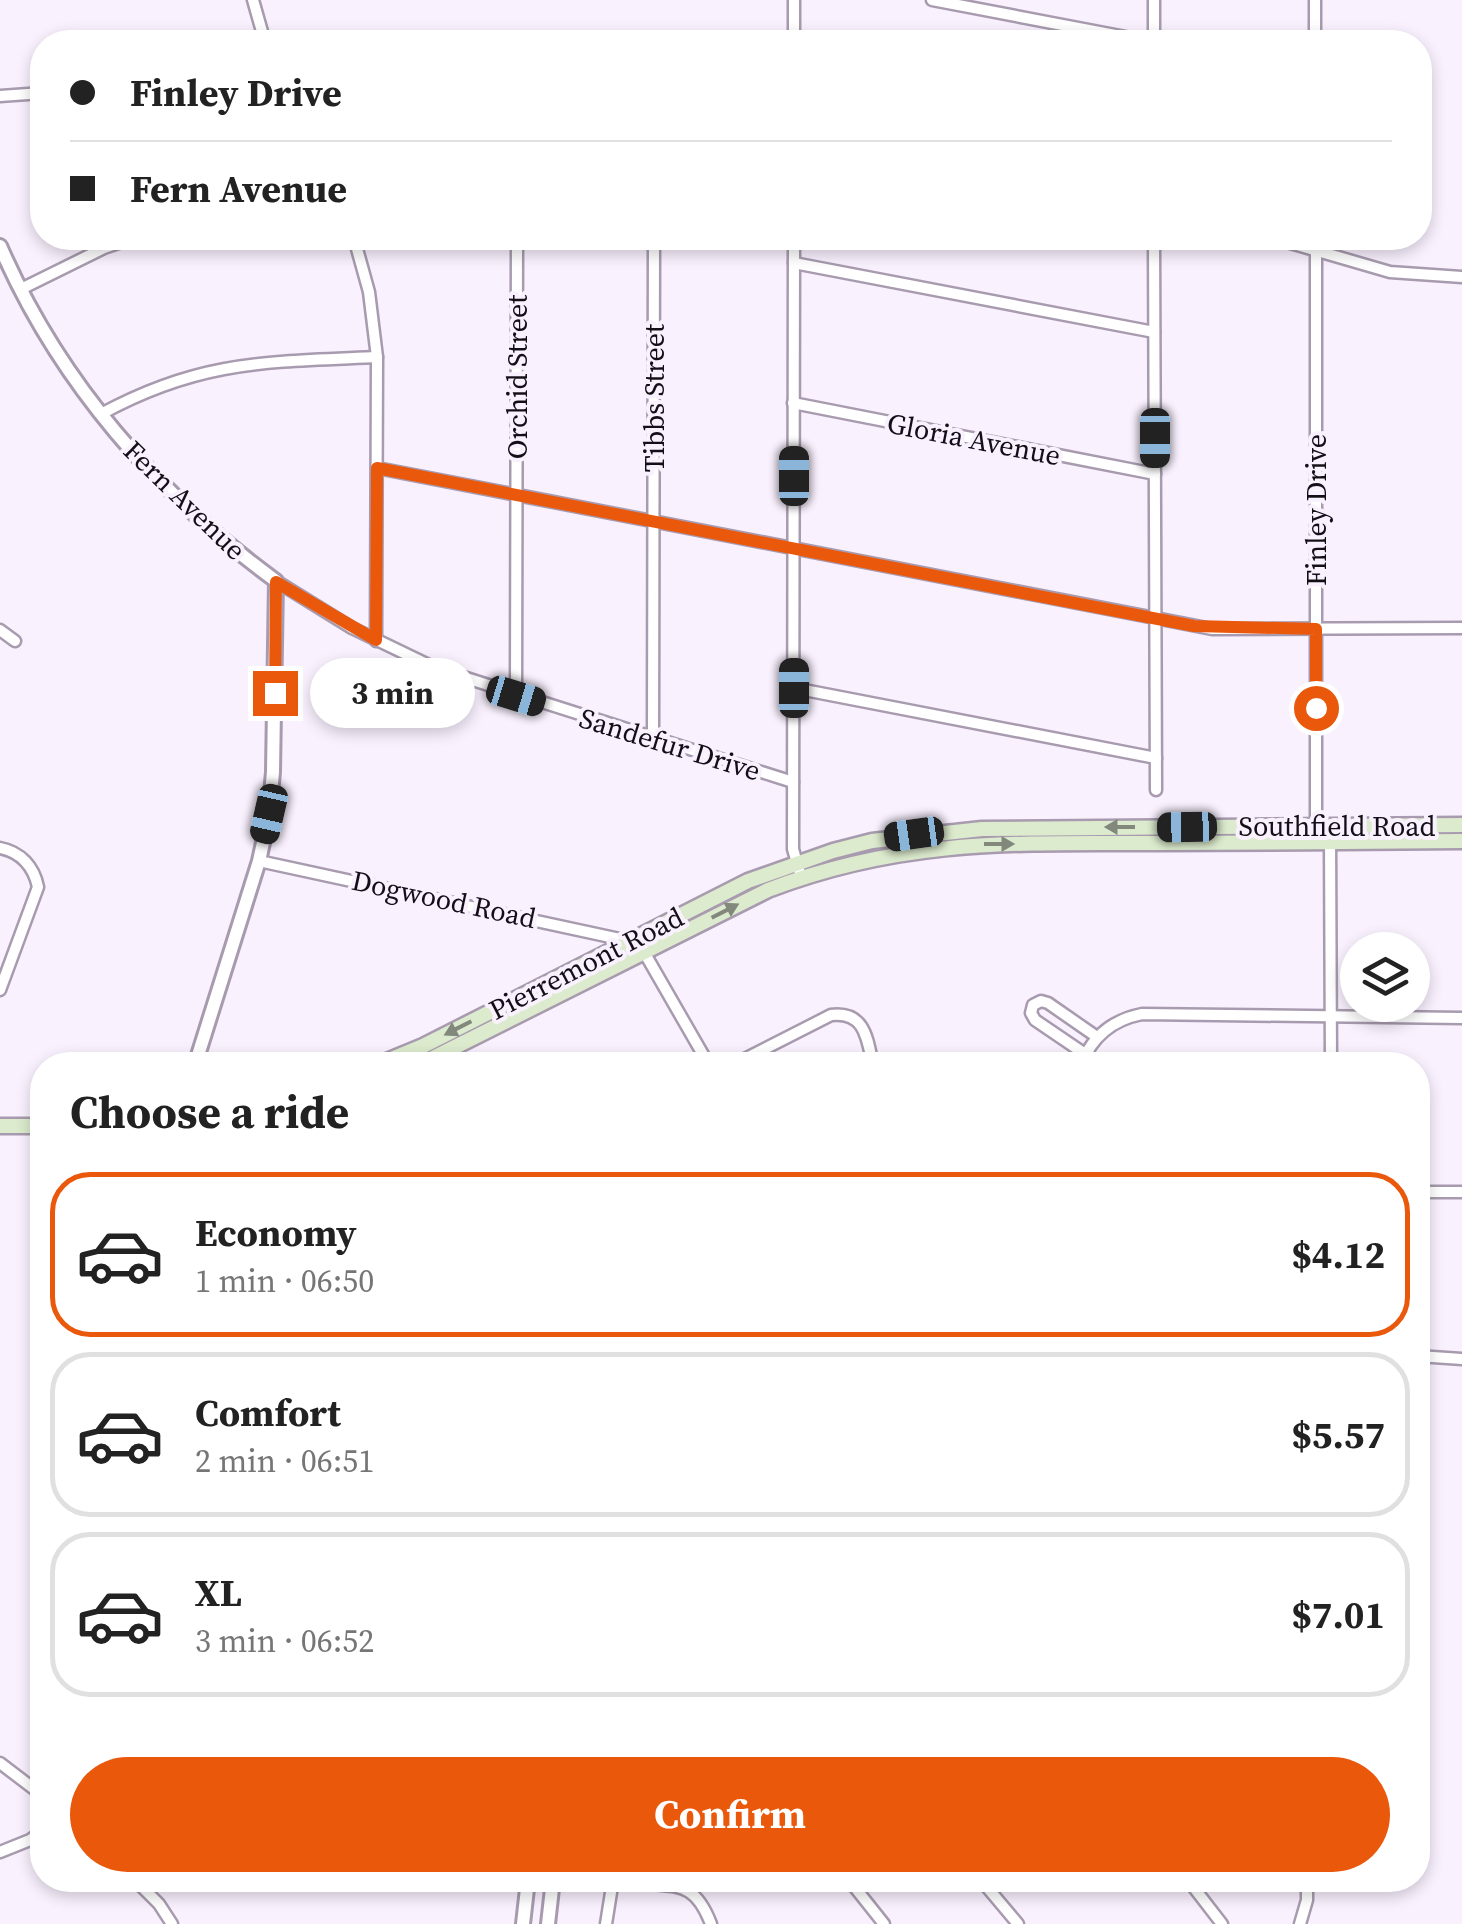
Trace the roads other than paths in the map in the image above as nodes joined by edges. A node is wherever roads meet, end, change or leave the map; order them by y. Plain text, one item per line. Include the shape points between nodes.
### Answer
1 (253, 0) edge
2 (794, 0) edge
3 (932, 0) edge
4 (1154, 0) edge
5 (1315, 0) edge
6 (262, 30) edge
7 (794, 30) edge
8 (1090, 30) edge
9 (1153, 30) edge
10 (1315, 30) edge
11 (30, 94) edge
12 (0, 96) edge
13 (0, 246) edge
14 (100, 250) edge
15 (357, 250) edge
16 (517, 250) edge
17 (654, 250) edge
18 (794, 250) edge
19 (1154, 250) edge
20 (1313, 250) edge
21 (1316, 251) junction
22 (794, 264) junction
23 (1462, 277) edge
24 (21, 290) junction
25 (1154, 332) junction
26 (377, 357) junction
27 (794, 403) junction
28 (101, 414) junction
29 (377, 468) junction
30 (1155, 474) junction
31 (516, 494) junction
32 (653, 521) junction
33 (794, 548) junction
34 (276, 582) junction
35 (1156, 618) junction
36 (1462, 628) edge
37 (1316, 629) junction
38 (0, 630) edge
39 (15, 640) dead end
40 (376, 640) junction
41 (794, 688) junction
42 (516, 696) junction
43 (653, 738) junction
44 (1156, 758) junction
45 (794, 782) junction
46 (1156, 790) dead end
47 (1462, 825) edge
48 (1323, 826) junction
49 (1154, 835) junction
50 (1462, 841) edge
51 (1323, 843) junction
52 (0, 848) edge
53 (259, 862) junction
54 (799, 870) junction
55 (629, 941) junction
56 (644, 952) junction
57 (584, 964) junction
58 (593, 978) junction
59 (0, 990) edge
60 (1329, 1016) junction
61 (1462, 1018) edge
62 (1097, 1037) junction
63 (198, 1052) edge
64 (433, 1052) edge
65 (435, 1052) edge
66 (702, 1052) edge
67 (757, 1052) edge
68 (869, 1052) edge
69 (1074, 1052) edge
70 (1088, 1052) edge
71 (1330, 1052) edge
72 (0, 1126) edge
73 (30, 1126) edge
74 (1430, 1192) edge
75 (1462, 1192) edge
76 (1430, 1357) edge
77 (1462, 1360) edge
78 (0, 1763) edge
79 (30, 1786) edge
80 (30, 1840) edge
81 (0, 1852) edge
82 (148, 1892) edge
83 (527, 1892) edge
84 (551, 1892) edge
85 (611, 1892) edge
86 (689, 1892) edge
87 (859, 1892) edge
88 (992, 1892) edge
89 (1197, 1892) edge
90 (1307, 1892) edge
91 (172, 1924) edge
92 (523, 1924) edge
93 (548, 1924) edge
94 (606, 1924) edge
95 (711, 1924) edge
96 (884, 1924) edge
97 (1018, 1924) edge
98 (1222, 1924) edge
99 (1300, 1924) edge

1 - 6 street
2 - 7 street
3 - 8 street
4 - 9 street
5 - 10 street
11 - 12 street
13 - 24 street, Fern Avenue
14 - 24 street
15 - 26 street
16 - 31 street, Orchid Street
17 - 32 street, Tibbs Street
18 - 22 street
19 - 25 street
20 - 21 street
21 - 23 street via 1390,272
21 - 37 street, Finley Drive
22 - 25 street
22 - 27 street
24 - 28 street, Fern Avenue
25 - 30 street
26 - 28 street via 218,368 142,392
26 - 29 street
27 - 30 street, Gloria Avenue
27 - 33 street
28 - 34 street, Fern Avenue via 172,493
29 - 31 street
29 - 40 street
30 - 35 street
31 - 32 street
31 - 42 street, Orchid Street
32 - 33 street
32 - 43 street, Tibbs Street
33 - 35 street
33 - 41 street
34 - 40 street, Sandefur Drive
34 - 53 street via 272,790
35 - 37 street via 1212,629
35 - 44 street
36 - 37 street
37 - 48 street, Finley Drive
38 - 39 street
40 - 42 street, Sandefur Drive
41 - 44 street
41 - 45 street
42 - 43 street, Sandefur Drive
43 - 45 street, Sandefur Drive
44 - 46 street
45 - 54 street
47 - 48 main road, Southfield Road
48 - 49 main road, Southfield Road
48 - 51 street, Finley Drive
49 - 51 main road, Southfield Road
49 - 54 main road, Southfield Road via 963,829 915,842 872,841
50 - 51 main road, Southfield Road
51 - 60 street, Finley Drive
52 - 59 street via 26,862 38,887
53 - 55 street, Dogwood Road
53 - 63 street
54 - 55 main road, Pierremont Road via 748,881
56 -> 54 main road, Pierremont Road
55 - 56 street
55 - 57 main road, Pierremont Road
56 - 58 main road, Pierremont Road
56 - 66 street
57 - 58 main road
57 -> 64 main road, Pierremont Road
58 - 65 main road, Pierremont Road
60 - 61 street
60 - 62 street via 1142,1014
60 - 71 street, Finley Drive
62 - 69 street via 1048,1003 1033,1004 1036,1020
62 - 70 street
67 - 68 street via 830,1014 862,1025
72 - 73 main road
74 - 75 street
76 - 77 street
78 - 79 street
80 - 81 street
82 - 91 street
83 - 92 street
84 - 93 street
85 - 94 street
86 - 95 street via 702,1901
87 - 96 street
88 - 97 street
89 - 98 street
90 - 99 street

